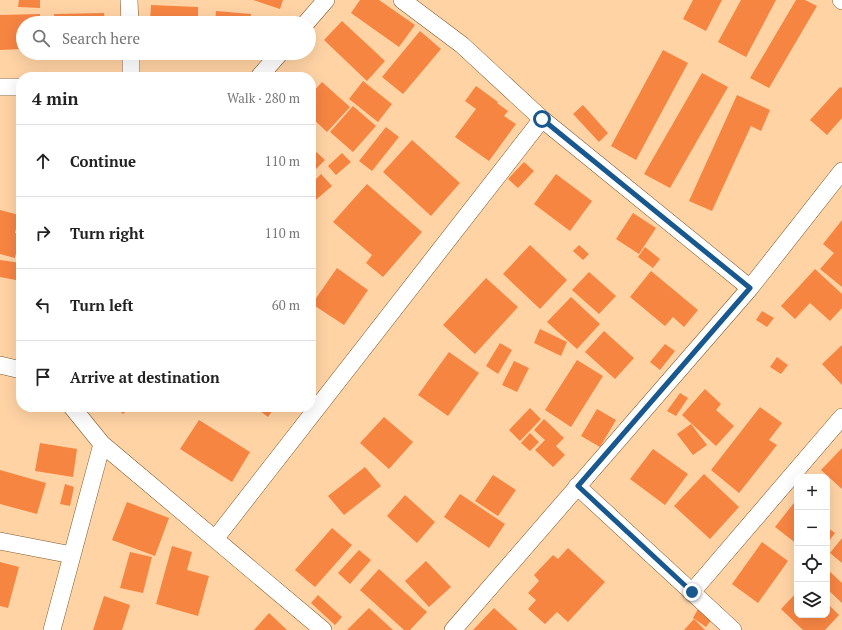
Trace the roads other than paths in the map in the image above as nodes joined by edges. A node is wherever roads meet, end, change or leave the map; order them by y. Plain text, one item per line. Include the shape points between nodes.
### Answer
1 (130, 0) edge
2 (326, 0) edge
3 (402, 0) edge
4 (130, 16) edge
5 (312, 16) edge
6 (131, 60) edge
7 (274, 60) edge
8 (131, 72) edge
9 (263, 72) edge
10 (0, 87) edge
11 (16, 87) edge
12 (542, 119) junction
13 (842, 171) edge
14 (750, 288) junction
15 (0, 365) edge
16 (16, 369) edge
17 (316, 409) edge
18 (76, 412) edge
19 (314, 412) edge
20 (842, 417) edge
21 (102, 444) junction
22 (578, 486) junction
23 (215, 539) junction
24 (0, 540) edge
25 (72, 555) junction
26 (692, 592) junction
27 (52, 630) edge
28 (323, 630) edge
29 (453, 630) edge
30 (733, 630) edge

1 - 4 street
2 - 5 street
3 - 12 street via 462,45
6 - 8 street
7 - 9 street
10 - 11 street
12 - 14 street
12 - 17 street
13 - 14 street
14 - 22 street
15 - 16 street
18 - 21 street
19 - 23 street
20 - 26 street
21 - 23 street
21 - 25 street
22 - 26 street
22 - 29 street
23 - 28 street
24 - 25 street
25 - 27 street
26 - 30 street

